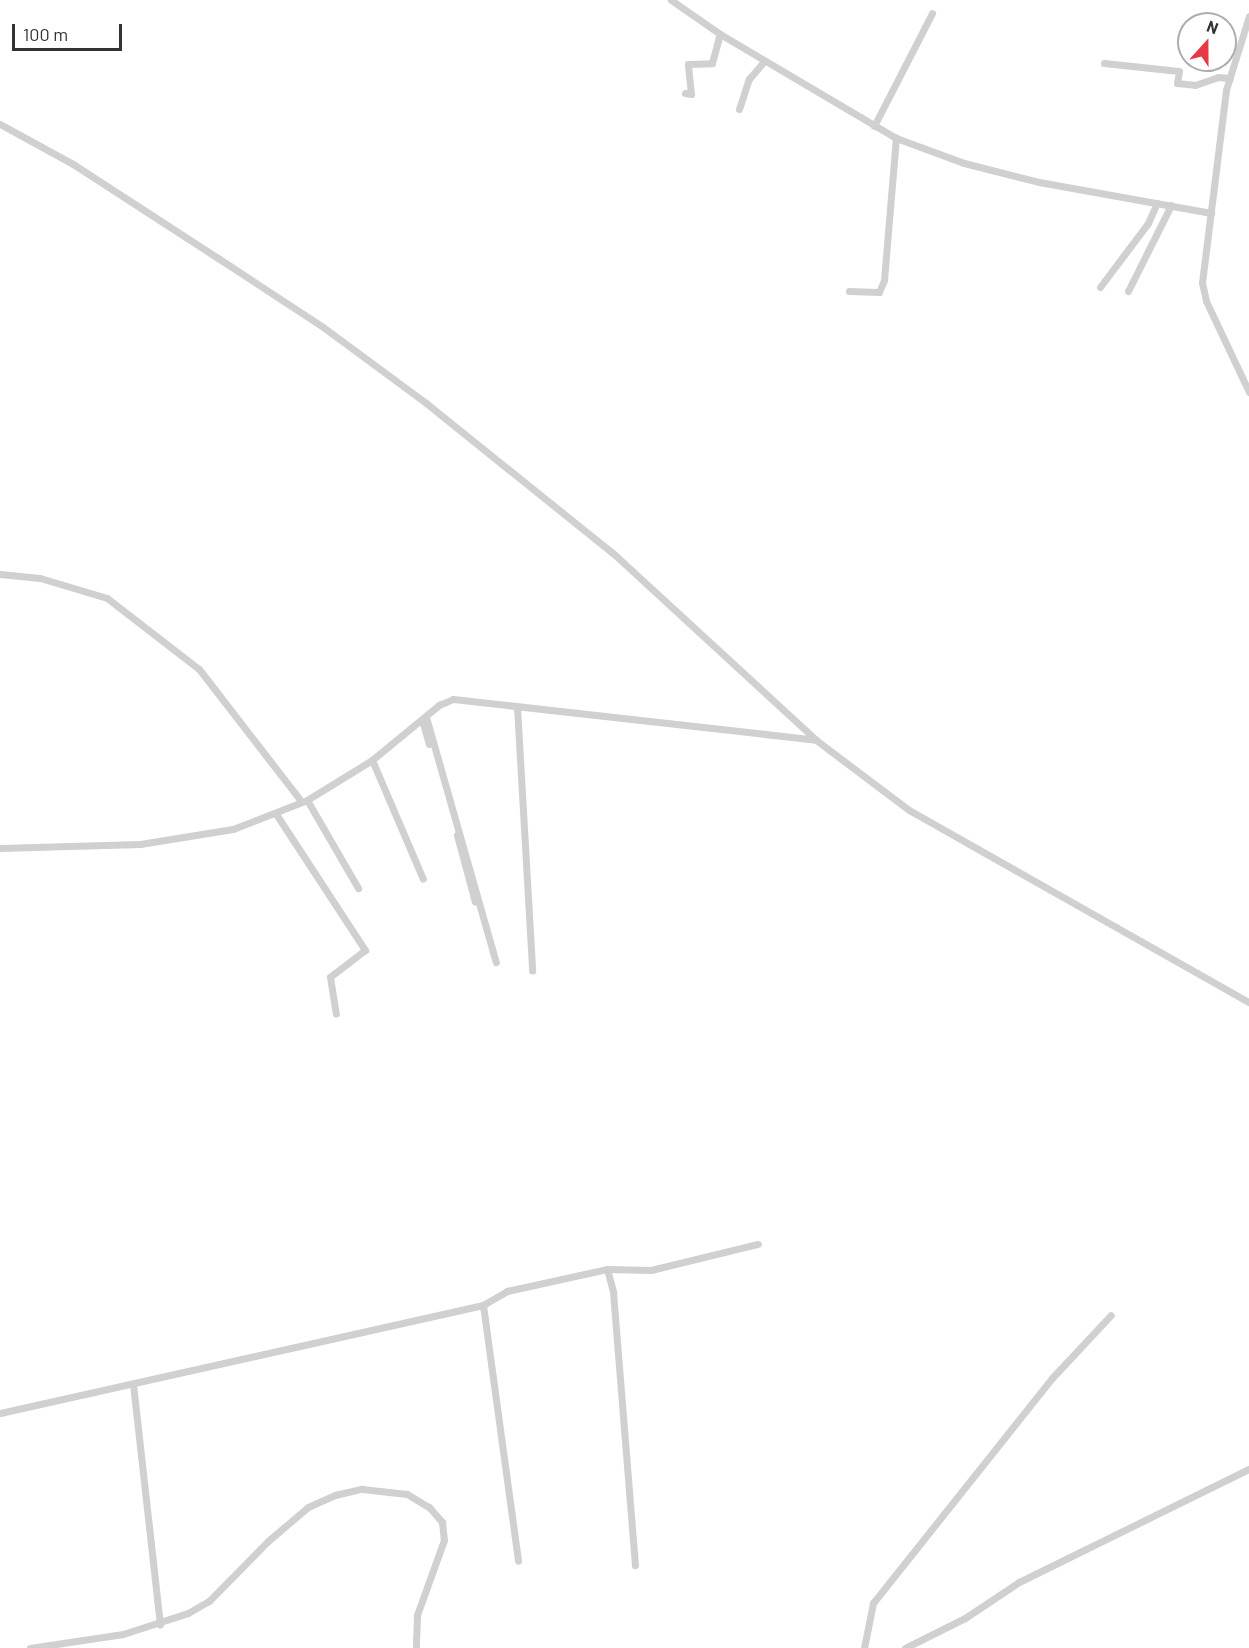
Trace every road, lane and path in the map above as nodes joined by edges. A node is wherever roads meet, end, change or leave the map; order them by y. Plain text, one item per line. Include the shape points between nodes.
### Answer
1 (671, 0) edge
2 (932, 13) dead end
3 (1249, 16) edge
4 (720, 34) junction
5 (764, 60) junction
6 (1104, 63) dead end
7 (1230, 78) junction
8 (686, 93) dead end
9 (739, 109) dead end
10 (0, 123) edge
11 (874, 126) junction
12 (896, 138) junction
13 (1157, 203) junction
14 (1171, 205) junction
15 (1211, 213) junction
16 (1100, 287) dead end
17 (849, 291) dead end
18 (1128, 291) dead end
19 (1249, 392) edge
20 (0, 574) edge
21 (517, 707) junction
22 (424, 718) junction
23 (816, 740) junction
24 (372, 760) junction
25 (304, 801) junction
26 (276, 814) junction
27 (0, 848) edge
28 (423, 879) dead end
29 (358, 888) dead end
30 (475, 902) dead end
31 (496, 962) dead end
32 (532, 971) dead end
33 (1249, 1002) edge
34 (336, 1014) dead end
35 (758, 1244) dead end
36 (607, 1269) junction
37 (483, 1305) junction
38 (1111, 1315) dead end
39 (134, 1383) junction
40 (0, 1413) edge
41 (1249, 1469) edge
42 (518, 1561) dead end
43 (635, 1565) dead end
44 (160, 1624) junction
45 (32, 1648) edge
46 (416, 1648) edge
47 (864, 1648) edge
48 (905, 1648) edge

1 - 4 street
2 - 11 street
3 - 7 street
4 - 5 street
4 - 8 street via 712,63 688,64 691,94
5 - 9 street via 749,79
5 - 11 street
6 - 7 street via 1179,71 1177,83 1195,85 1218,76
7 - 15 street
10 - 23 street via 73,164 323,327 426,404 615,555
11 - 12 street
12 - 13 street via 964,163 1039,182
12 - 17 street via 884,280 879,292
13 - 14 street
13 - 16 street via 1148,223
14 - 15 street
14 - 18 street
15 - 19 street via 1202,283 1206,301
20 - 25 street via 40,578 107,598 200,669
21 - 22 street via 453,699
21 - 23 street
21 - 32 street
22 - 24 street
22 - 30 street
22 - 31 street
23 - 33 street via 909,810
24 - 25 street
24 - 28 street
25 - 26 street
25 - 29 street
26 - 27 street via 232,829 165,842
26 - 34 street via 365,950 330,977
35 - 36 street via 651,1270
36 - 37 street via 507,1291
36 - 43 street via 613,1292
37 - 39 street
37 - 42 street
38 - 47 street via 1052,1378 873,1603
39 - 40 street
39 - 44 street
41 - 48 street via 1019,1582 965,1618
44 - 45 street via 123,1634
44 - 46 street via 209,1601 308,1507 353,1491 390,1489 429,1507 445,1531 417,1615

